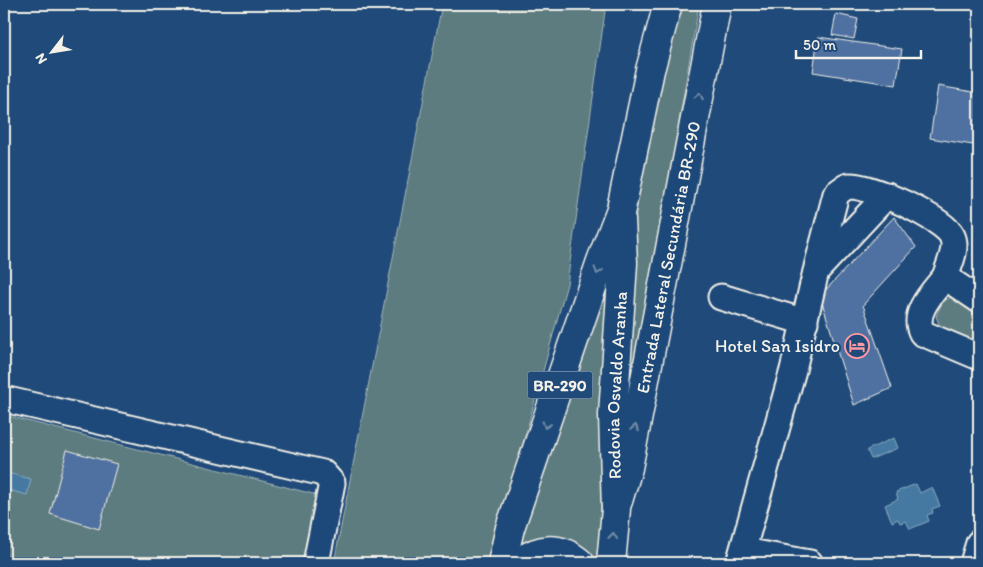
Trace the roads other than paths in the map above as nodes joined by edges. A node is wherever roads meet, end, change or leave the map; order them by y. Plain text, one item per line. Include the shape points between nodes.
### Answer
1 (668, 4) edge
2 (717, 4) edge
3 (887, 195) junction
4 (621, 209) junction
5 (816, 271) junction
6 (945, 277) junction
7 (721, 297) dead end
8 (979, 300) edge
9 (805, 322) junction
10 (979, 357) edge
11 (4, 399) edge
12 (616, 509) junction
13 (979, 543) edge
14 (741, 557) edge
15 (316, 563) edge
16 (502, 563) edge
17 (518, 563) edge
18 (580, 563) edge
19 (610, 563) edge
20 (810, 563) edge
21 (973, 563) edge

1 - 4 main road, Rodovia Osvaldo Aranha / BR-290 via 650,70
12 -> 2 main road, Entrada Lateral Secundária BR-290 via 628,468
3 - 5 lane
3 - 5 lane via 850,186 836,194
3 - 6 lane via 944,225 952,236 955,246
4 - 12 main road, Rodovia Osvaldo Aranha / BR-290 via 622,263 613,415
4 -> 16 main road, Rodovia Osvaldo Aranha / BR-290 via 510,528
5 - 9 lane
6 - 8 lane
6 - 10 lane via 926,302 917,325 922,333
7 - 9 lane
9 - 14 lane
11 - 15 lane via 323,473 332,483
19 -> 12 main road, Rodovia Osvaldo Aranha / BR-290
13 - 21 lane
14 - 20 lane
17 - 18 main road via 535,554 560,550

